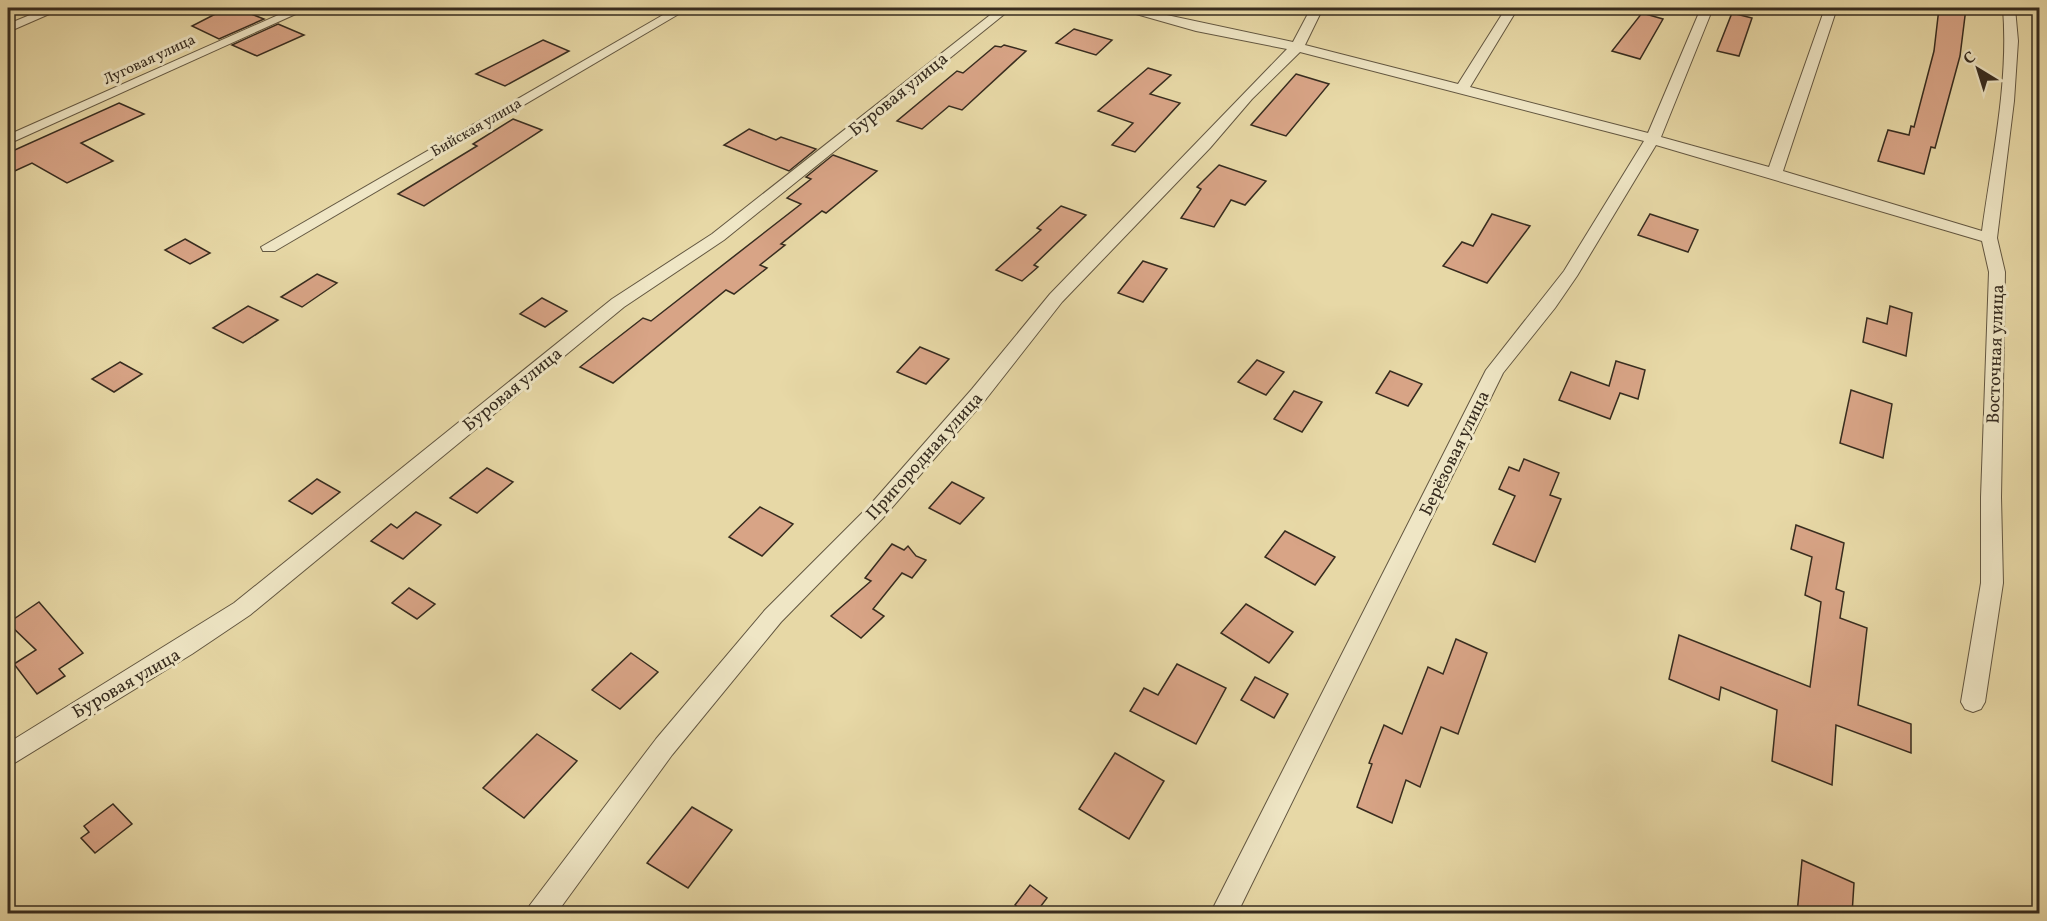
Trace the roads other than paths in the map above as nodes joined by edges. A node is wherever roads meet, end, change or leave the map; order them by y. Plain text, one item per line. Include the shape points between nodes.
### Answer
1 (57, 8) edge
2 (303, 8) edge
3 (683, 8) edge
4 (1006, 8) edge
5 (1121, 8) edge
6 (1317, 8) edge
7 (1512, 8) edge
8 (1707, 8) edge
9 (1831, 8) edge
10 (2009, 8) edge
11 (8, 28) edge
12 (1297, 47) junction
13 (1462, 89) junction
14 (8, 140) edge
15 (1652, 140) junction
16 (1775, 173) junction
17 (1989, 238) junction
18 (269, 247) dead end
19 (1973, 702) dead end
20 (8, 756) edge
21 (539, 914) edge
22 (1223, 914) edge

1 - 11 street
2 - 14 street, Луговая улица
3 - 18 street, Бийская улица
4 - 20 street, Буровая улица via 718,237 618,303 242,609 185,650 75,711
5 - 12 street
6 - 12 street, Пригородная улица
7 - 13 street
8 - 15 street, Берёзовая улица
9 - 16 street
10 - 17 street, Восточная улица via 2012,31 2007,101
12 - 13 street
12 - 21 street, Пригородная улица via 1056,298 980,394 876,512 773,616 664,747
13 - 15 street
15 - 16 street
15 - 22 street, Берёзовая улица via 1571,272 1495,370
16 - 17 street
17 - 19 street, Восточная улица via 1997,272 1992,584

